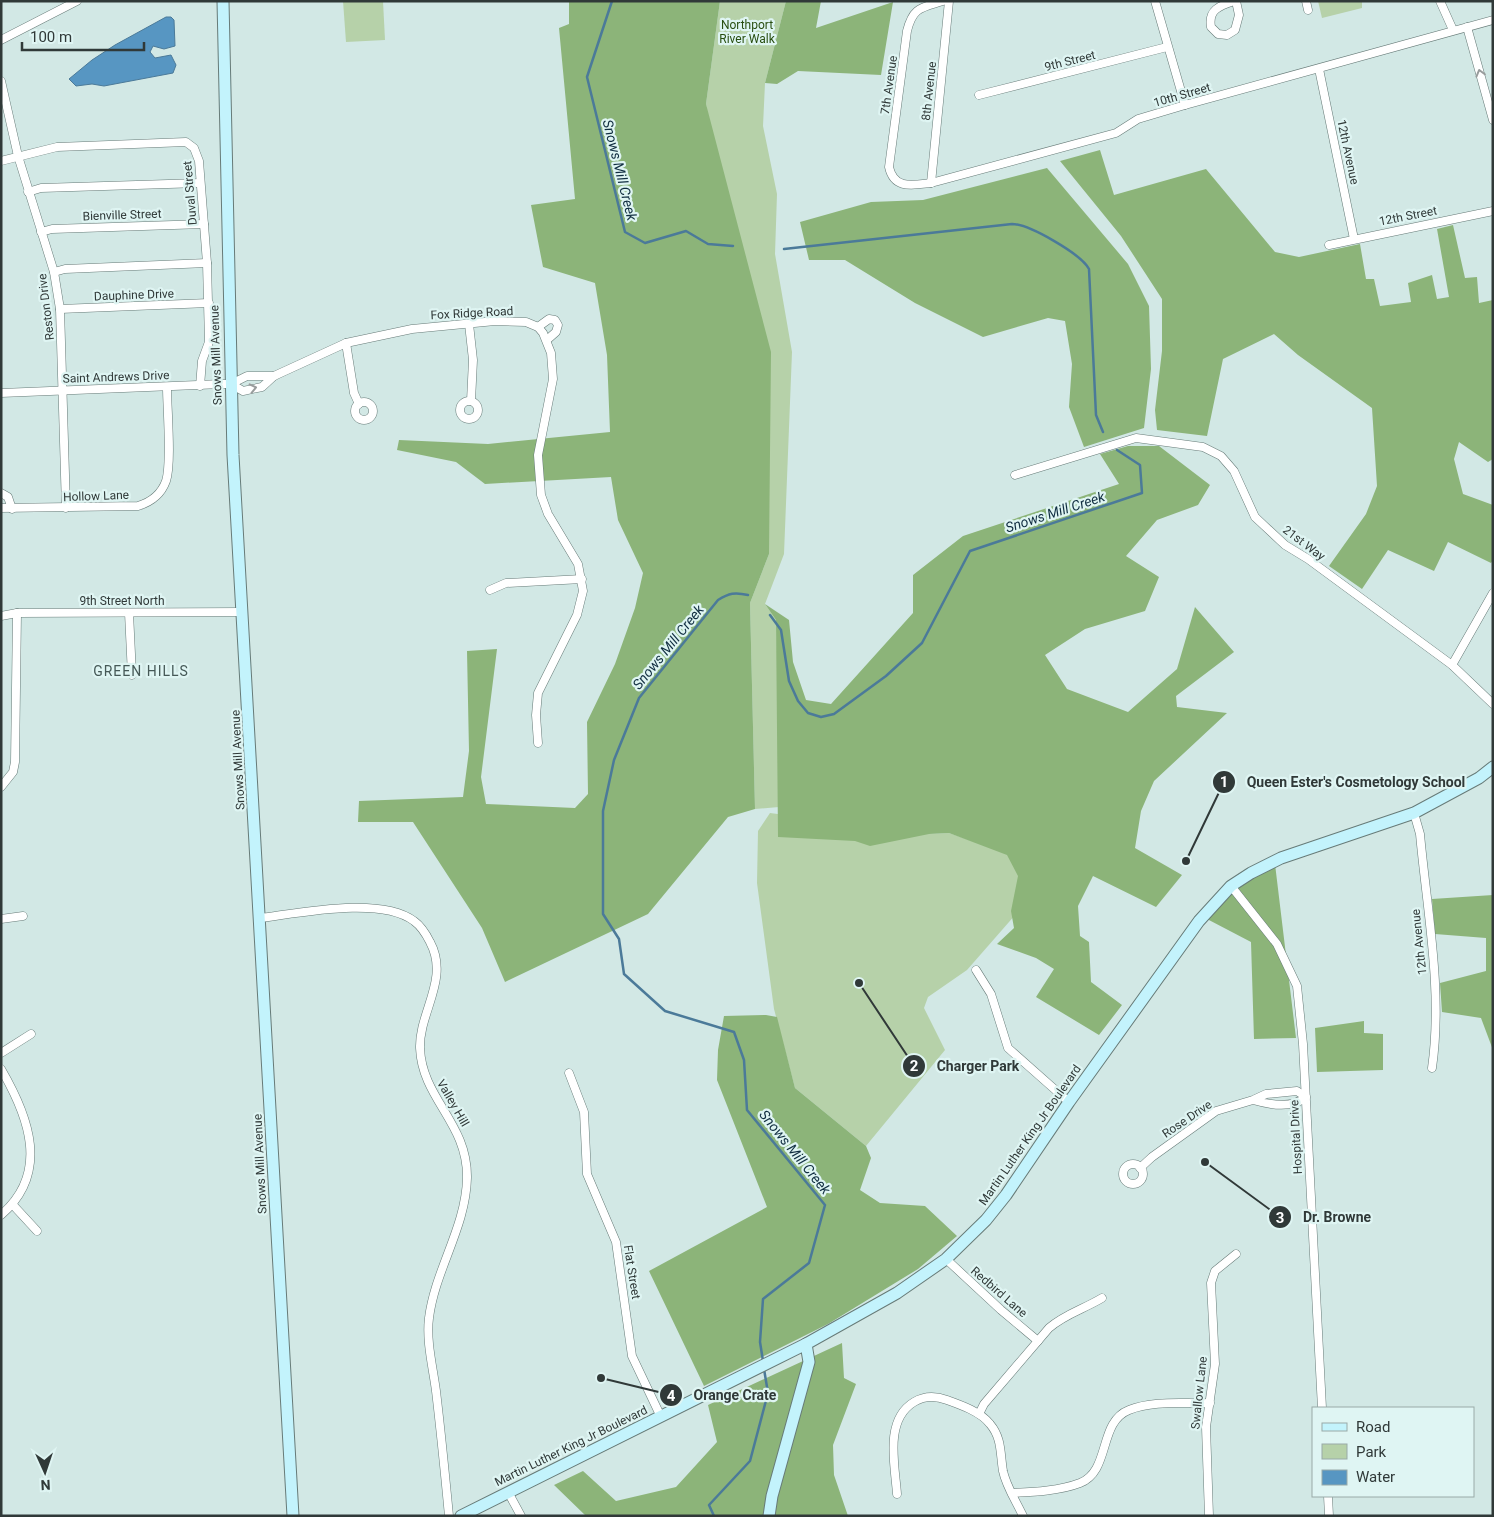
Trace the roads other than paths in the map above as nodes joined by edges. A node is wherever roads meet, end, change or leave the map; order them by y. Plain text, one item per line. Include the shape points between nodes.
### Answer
1 (77, 1) edge
2 (223, 1) edge
3 (943, 1) edge
4 (949, 1) edge
5 (1156, 1) edge
6 (1235, 1) edge
7 (1306, 1) edge
8 (1440, 1) edge
9 (1308, 10) dead end
10 (1493, 20) edge
11 (1467, 27) junction
12 (1454, 30) junction
13 (1, 40) edge
14 (1167, 47) junction
15 (1319, 69) junction
16 (1, 81) edge
17 (978, 95) dead end
18 (1185, 104) junction
19 (1493, 120) edge
20 (18, 156) junction
21 (1, 161) edge
22 (889, 167) joint
23 (200, 182) junction
24 (931, 183) junction
25 (28, 192) junction
26 (1493, 211) edge
27 (204, 224) junction
28 (41, 232) junction
29 (1354, 238) junction
30 (1328, 245) dead end
31 (207, 263) junction
32 (54, 272) junction
33 (209, 303) junction
34 (60, 309) junction
35 (469, 324) junction
36 (538, 327) junction
37 (548, 339) junction
38 (346, 343) junction
39 (274, 376) junction
40 (231, 384) junction
41 (200, 386) junction
42 (167, 387) junction
43 (64, 390) junction
44 (1, 393) edge
45 (470, 401) dead end
46 (359, 404) dead end
47 (1016, 474) dead end
48 (1, 493) edge
49 (1, 508) edge
50 (66, 508) junction
51 (12, 509) junction
52 (582, 579) junction
53 (490, 590) dead end
54 (1493, 593) edge
55 (243, 612) junction
56 (129, 613) junction
57 (17, 614) junction
58 (1, 616) edge
59 (1452, 665) junction
60 (132, 675) dead end
61 (1493, 704) edge
62 (538, 743) dead end
63 (1493, 767) edge
64 (1, 787) edge
65 (1414, 814) junction
66 (1232, 886) junction
67 (23, 916) dead end
68 (261, 918) junction
69 (1, 919) edge
70 (976, 970) dead end
71 (31, 1034) dead end
72 (1, 1053) edge
73 (1432, 1068) dead end
74 (1, 1069) edge
75 (569, 1073) dead end
76 (1306, 1097) junction
77 (1253, 1100) junction
78 (1069, 1102) junction
79 (1140, 1168) dead end
80 (13, 1205) junction
81 (1, 1215) edge
82 (37, 1231) dead end
83 (1236, 1254) dead end
84 (946, 1259) junction
85 (1102, 1298) dead end
86 (832, 1329) junction
87 (1038, 1340) junction
88 (806, 1344) junction
89 (810, 1362) junction
90 (1210, 1403) junction
91 (1322, 1407) edge
92 (979, 1414) junction
93 (661, 1417) junction
94 (508, 1492) junction
95 (1012, 1493) junction
96 (896, 1494) dead end
97 (1328, 1497) edge
98 (293, 1516) edge
99 (450, 1516) edge
100 (461, 1516) edge
101 (521, 1516) edge
102 (769, 1516) edge
103 (1023, 1516) edge
104 (1209, 1516) edge
105 (1329, 1516) edge

1 - 13 street
2 - 40 main road, Snows Mill Avenue
3 - 22 street, 7th Avenue via 918,9 910,18
4 - 24 street, 8th Avenue
5 - 14 street
6 - 6 street via 1215,9 1210,16 1211,27 1218,34 1234,30 1238,16
7 - 9 street
8 - 12 street
10 - 11 street, 10th Street
11 - 12 street, 10th Street
19 -> 11 street
12 - 15 street, 10th Street
14 - 17 street, 9th Street
14 - 18 street
15 - 18 street, 10th Street
15 - 29 street, 12th Avenue
16 - 20 street, Reston Drive
18 - 24 street, 10th Street via 1138,119 1116,133
20 - 21 street, Duval Street
20 - 23 street, Duval Street via 57,147 186,142 199,156
20 - 25 street, Reston Drive
22 - 24 street, 10th Street via 891,177 899,183 908,186
23 - 25 street via 42,188
23 - 27 street, Duval Street
25 - 28 street, Reston Drive
26 - 29 street, 12th Street
27 - 28 street, Bienville Street
27 - 31 street, Duval Street
28 - 32 street, Reston Drive
29 - 30 street, 12th Street
31 - 32 street
31 - 33 street, Duval Street
32 - 34 street, Reston Drive
33 - 34 street, Dauphine Drive
33 - 41 street, Duval Street via 209,342 202,361
34 - 43 street, Reston Drive
35 - 36 street, Fox Ridge Road via 526,322
35 - 38 street, Fox Ridge Road via 412,329
35 - 45 street via 472,360
36 - 37 street
36 - 37 street, Fox Ridge Road via 549,319 555,320 558,325 556,332
37 - 52 street via 553,380 538,455 541,496 578,564
38 - 39 street, Fox Ridge Road
38 - 46 street via 354,393
39 - 40 street, Fox Ridge Road via 247,376
40 -> 39 street, Fox Ridge Road via 243,391 262,387
40 - 41 street, Saint Andrews Drive
40 - 55 main road, Snows Mill Avenue
41 - 42 street, Saint Andrews Drive
42 - 43 street, Saint Andrews Drive
42 - 50 street, Hollow Lane via 168,471 162,490 138,506
43 - 44 street, Saint Andrews Drive
43 - 50 street, Reston Drive
47 - 59 street, 21st Way via 1136,438 1203,447 1221,456 1234,472 1255,517 1284,545 1308,559
48 - 51 street via 8,497
49 - 51 street, Hollow Lane
50 - 51 street, Hollow Lane
52 - 53 street via 506,583
52 - 62 street via 581,604 538,693
54 - 59 street
55 - 56 street, 9th Street North
55 - 68 main road, Snows Mill Avenue
56 - 57 street, 9th Street North
56 - 60 street
57 - 58 street, 9th Street North
57 - 64 street via 16,762 13,772
59 - 61 street, 21st Way
63 - 65 main road, Martin Luther King Jr Boulevard
65 - 66 main road, Martin Luther King Jr Boulevard via 1281,858
65 - 73 street, 12th Avenue via 1420,834 1435,989 1436,1038
66 - 76 street, Hospital Drive via 1277,944 1297,986
66 - 78 main road, Martin Luther King Jr Boulevard via 1199,921
67 - 69 street
68 - 98 main road, Snows Mill Avenue
68 - 99 street, Valley Hill via 367,907 389,909 414,921 432,946 436,986 420,1039 422,1064 431,1088 460,1139 467,1178 465,1198 429,1320
70 - 78 street via 991,994 1008,1048
71 - 72 street
74 - 80 street via 21,1107 30,1143 28,1180
75 - 93 street, Flat Street via 584,1112 587,1174 616,1242 632,1356
76 - 77 street, Rose Drive via 1298,1104 1267,1104
76 - 77 street, Rose Drive via 1297,1091 1266,1094
76 - 91 street, Hospital Drive
77 - 79 street, Rose Drive via 1216,1111
78 - 84 main road, Martin Luther King Jr Boulevard via 996,1208
80 - 81 street
80 - 82 street
83 - 90 street, Swallow Lane via 1215,1271 1211,1283 1215,1364
84 - 86 main road, Martin Luther King Jr Boulevard via 897,1293
84 - 87 street, Redbird Lane
85 - 87 street via 1059,1319
86 - 88 main road, Martin Luther King Jr Boulevard
86 - 89 main road
87 - 92 street
88 - 89 main road
88 - 93 main road, Martin Luther King Jr Boulevard
89 - 102 main road
90 - 95 street via 1149,1405 1129,1410 1113,1423 1103,1452 1089,1477 1081,1483
90 - 104 street, Swallow Lane via 1206,1451
92 - 95 street via 990,1423 998,1437 1003,1470
92 - 96 street via 931,1397 918,1399 909,1405 896,1423 894,1435
93 - 94 main road, Martin Luther King Jr Boulevard
94 - 100 main road, Martin Luther King Jr Boulevard
94 - 101 street
95 - 103 street
97 - 105 street

